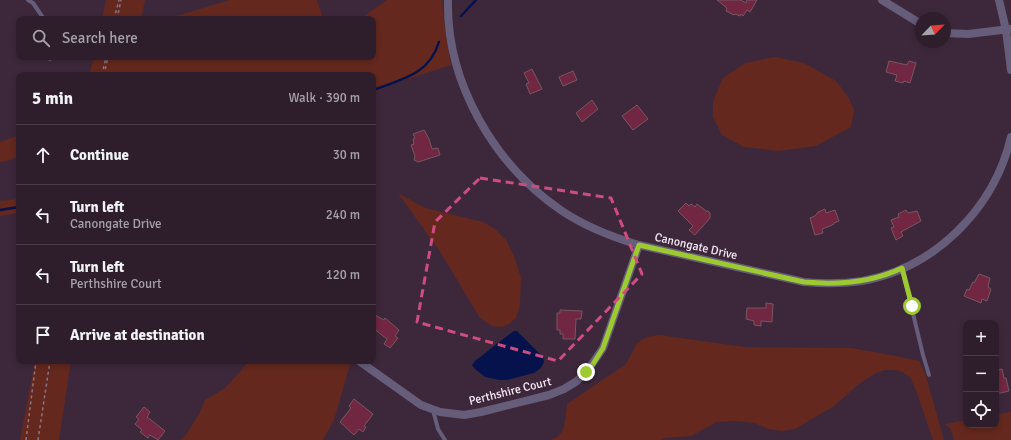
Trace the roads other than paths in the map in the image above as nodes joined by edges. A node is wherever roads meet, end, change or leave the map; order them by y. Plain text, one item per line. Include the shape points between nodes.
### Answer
1 (28, 0) edge
2 (448, 0) edge
3 (882, 0) edge
4 (999, 0) edge
5 (42, 16) edge
6 (915, 20) edge
7 (1008, 29) edge
8 (951, 33) edge
9 (1011, 70) edge
10 (1011, 137) edge
11 (639, 245) junction
12 (902, 268) junction
13 (363, 364) edge
14 (930, 375) dead end
15 (433, 410) junction
16 (445, 440) edge

1 - 5 lane
2 - 11 street, Canongate Drive via 449,31 458,70 485,131 499,151 527,183 562,211 597,230
3 - 6 street
4 - 7 street
7 - 8 street via 968,34
7 - 9 street
10 - 12 street, Canongate Drive via 995,182 976,212 948,240 928,255
11 - 12 street, Canongate Drive via 804,282 837,283 863,280
11 - 15 street, Perthshire Court via 603,348 593,364 577,381 549,395 481,412 457,415
12 - 14 lane
13 - 15 street, Perthshire Court via 414,401
15 - 16 lane via 438,429

